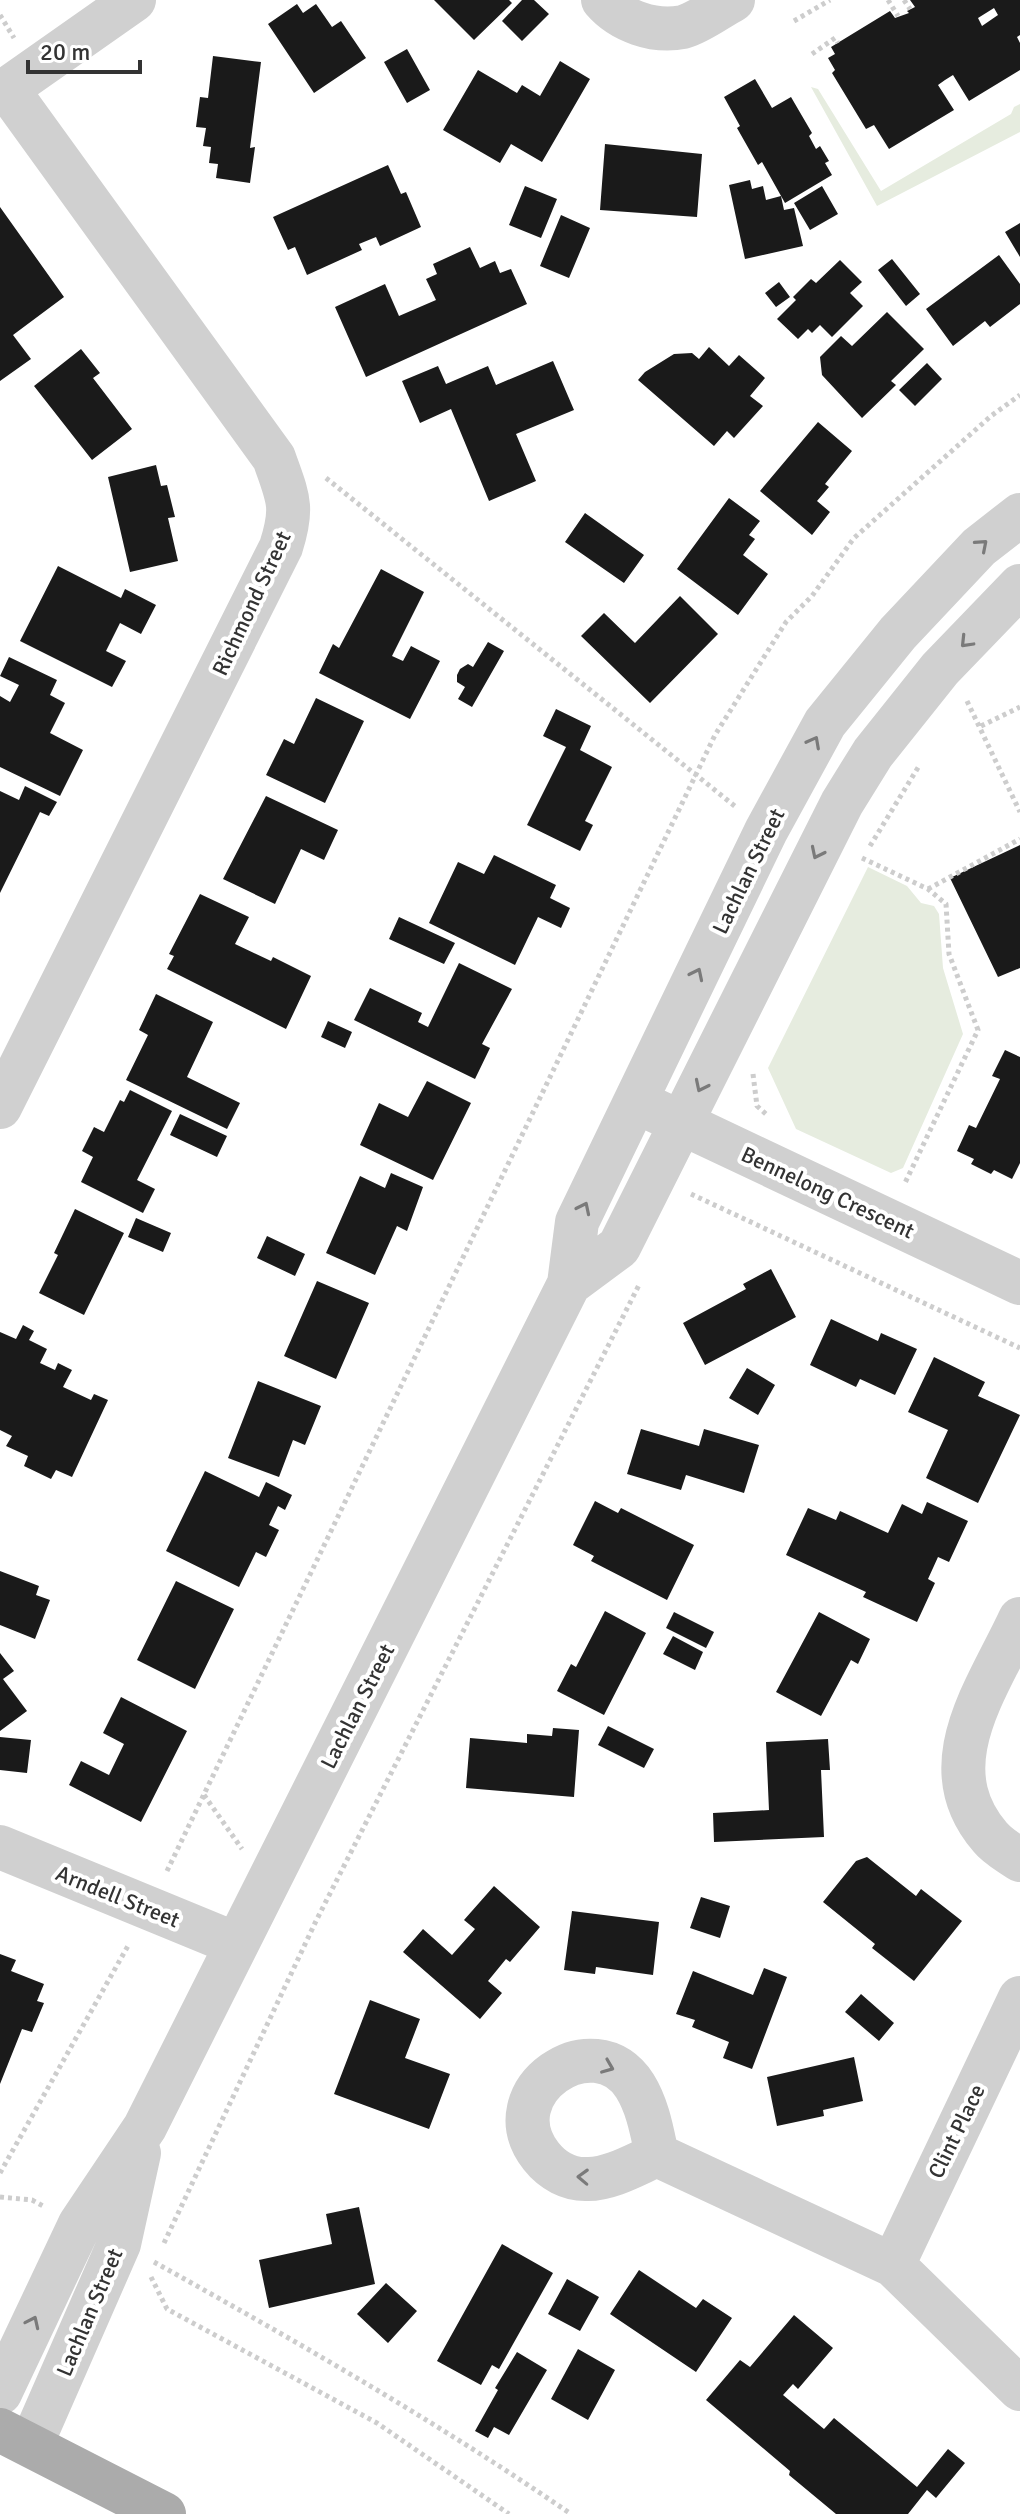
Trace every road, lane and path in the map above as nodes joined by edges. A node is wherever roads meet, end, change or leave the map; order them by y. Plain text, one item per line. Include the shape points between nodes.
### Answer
1 (134, 0) edge
2 (603, 0) edge
3 (733, 0) edge
4 (830, 0) edge
5 (888, 0) edge
6 (904, 0) edge
7 (910, 9) dead end
8 (898, 16) dead end
9 (794, 21) dead end
10 (838, 43) dead end
11 (812, 54) dead end
12 (4, 91) edge
13 (1020, 395) edge
14 (317, 471) dead end
15 (1020, 515) edge
16 (1020, 586) edge
17 (967, 701) dead end
18 (1020, 707) edge
19 (981, 726) junction
20 (921, 764) dead end
21 (697, 775) junction
22 (1020, 812) edge
23 (1020, 839) edge
24 (862, 858) junction
25 (857, 869) dead end
26 (928, 889) junction
27 (752, 1067) dead end
28 (636, 1101) junction
29 (0, 1107) edge
30 (683, 1124) junction
31 (778, 1126) dead end
32 (903, 1189) dead end
33 (687, 1192) dead end
34 (644, 1276) dead end
35 (1020, 1283) edge
36 (569, 1284) junction
37 (1020, 1348) edge
38 (1020, 1619) edge
39 (204, 1795) junction
40 (0, 1847) edge
41 (244, 1852) dead end
42 (1020, 1860) edge
43 (149, 1909) junction
44 (236, 1944) junction
45 (1020, 1998) edge
46 (145, 2127) junction
47 (657, 2155) dead end
48 (0, 2173) edge
49 (0, 2197) edge
50 (32, 2200) dead end
51 (161, 2248) dead end
52 (155, 2262) dead end
53 (893, 2265) junction
54 (146, 2268) dead end
55 (1020, 2389) edge
56 (0, 2393) edge
57 (15, 2438) edge
58 (164, 2514) edge
59 (509, 2514) edge
60 (571, 2514) edge

1 - 12 street
2 - 3 street via 634,23 659,28 684,26
4 - 9 path
5 - 8 path
6 - 7 path
10 - 11 path via 835,38
12 - 29 street, Richmond Street via 274,458 290,519 281,547
13 - 21 path via 854,538 786,622 715,735
14 - 21 path
28 -> 15 street, Lachlan Street via 766,831 825,723 908,622 979,547
16 -> 30 street, Lachlan Street via 940,669 865,765
17 - 19 path
18 - 19 path
19 - 22 path
20 - 24 path
21 - 39 path
23 - 26 path
24 - 25 path
24 - 26 path
26 - 32 path via 946,904 949,954 978,1030
27 - 31 path via 757,1106
28 - 30 street, Bennelong Crescent
36 -> 28 street, Lachlan Street via 577,1222
30 - 35 street, Bennelong Crescent
30 - 36 street, Lachlan Street via 619,1247
33 - 37 path
34 - 51 path via 316,1921
36 - 44 street, Lachlan Street
38 - 42 street via 966,1733 961,1768 968,1806 992,1840
39 - 41 path
39 - 43 path
40 - 43 street, Arndell Street
43 - 44 street, Arndell Street
43 - 48 path
44 - 46 street, Lachlan Street
45 - 53 street, Clint Place
56 -> 46 street, Lachlan Street via 80,2224
46 - 57 street, Lachlan Street via 119,2244
47 - 53 street
49 - 50 path
52 - 60 path via 335,2363
53 - 55 street
54 - 59 path via 167,2309 377,2423
57 - 58 main road

